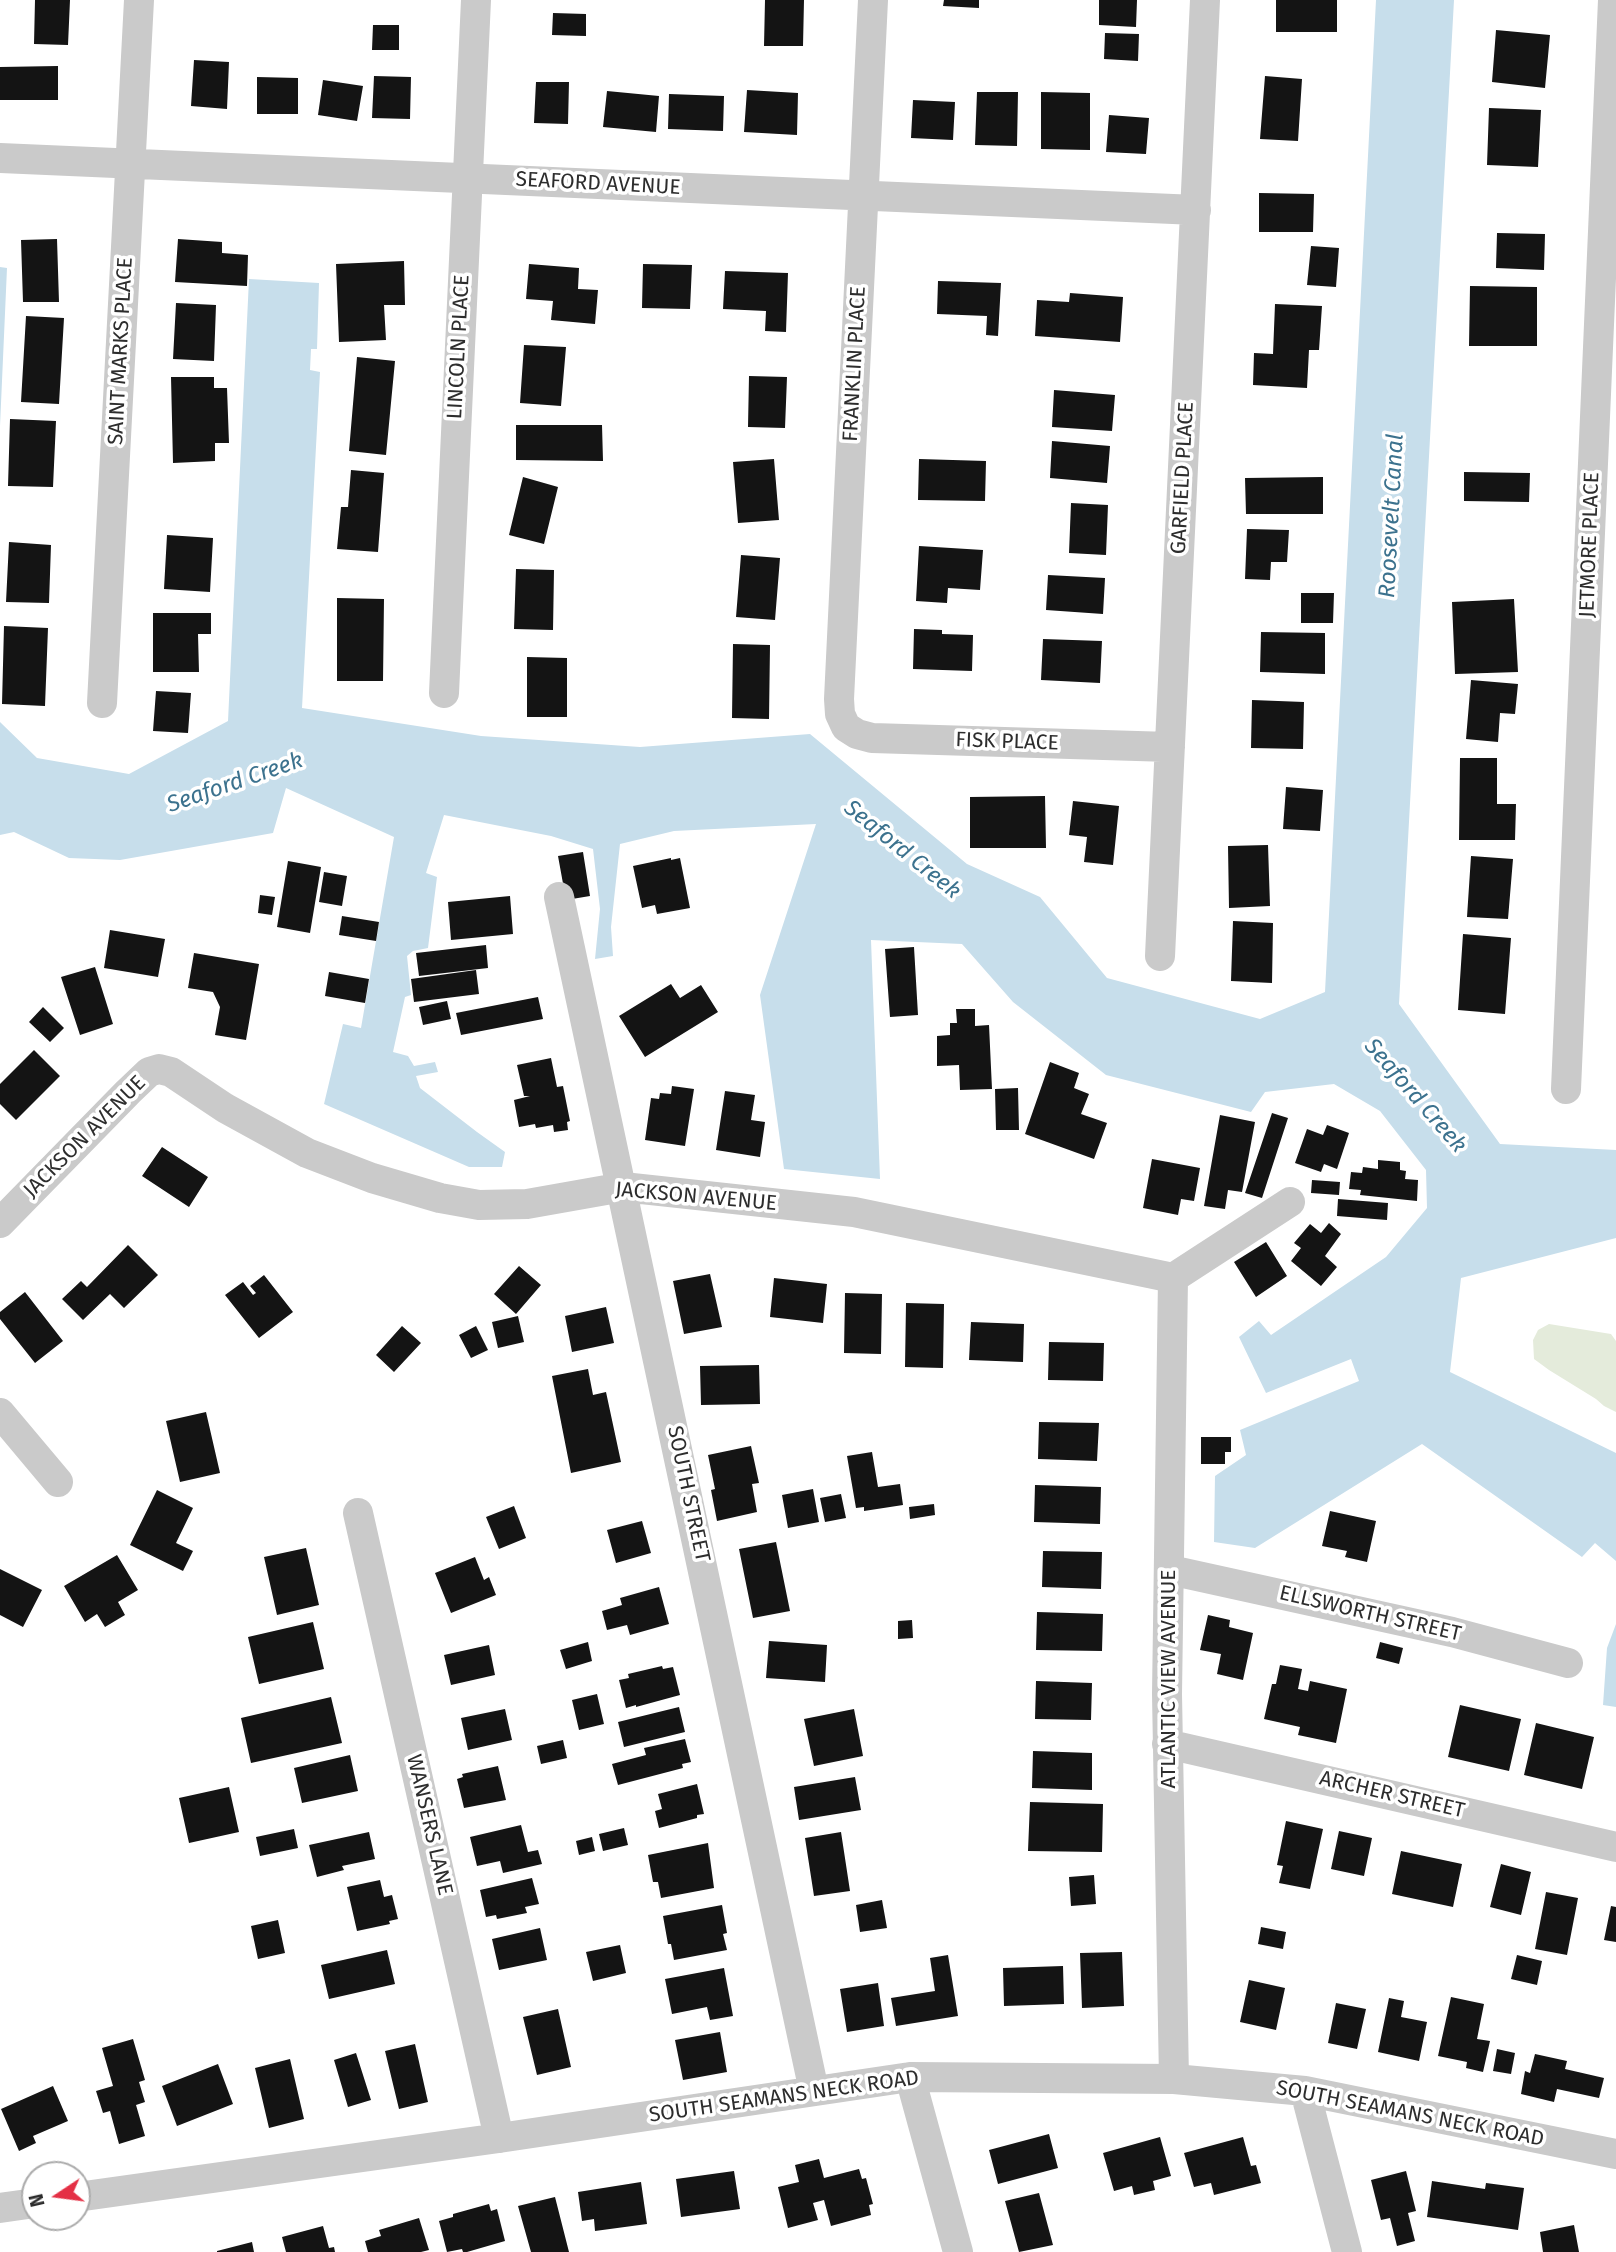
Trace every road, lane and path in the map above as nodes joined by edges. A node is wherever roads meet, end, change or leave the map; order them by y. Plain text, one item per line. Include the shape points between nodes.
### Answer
1 (139, 0) edge
2 (475, 0) edge
3 (873, 0) edge
4 (1205, 0) edge
5 (1613, 0) edge
6 (0, 158) edge
7 (131, 163) junction
8 (466, 178) junction
9 (863, 195) junction
10 (1196, 210) junction
11 (444, 693) dead end
12 (102, 703) dead end
13 (846, 727) joint
14 (1170, 747) junction
15 (559, 897) dead end
16 (1160, 956) dead end
17 (1566, 1090) dead end
18 (623, 1187) junction
19 (1290, 1202) dead end
20 (0, 1223) edge
21 (1173, 1278) junction
22 (0, 1413) edge
23 (58, 1482) dead end
24 (358, 1513) dead end
25 (1170, 1570) junction
26 (1568, 1663) dead end
27 (1167, 1744) junction
28 (1616, 1847) edge
29 (910, 2077) junction
30 (1174, 2079) junction
31 (814, 2091) junction
32 (1305, 2091) junction
33 (499, 2138) junction
34 (1616, 2154) edge
35 (91, 2195) edge
36 (21, 2205) edge
37 (0, 2208) edge
38 (958, 2252) edge
39 (1347, 2252) edge

1 - 7 street, SAINT MARKS PLACE
2 - 8 street, LINCOLN PLACE
3 - 9 street, FRANKLIN PLACE
4 - 10 street, GARFIELD PLACE
5 - 17 street, JETMORE PLACE
6 - 7 street, SEAFORD AVENUE
7 - 8 street, SEAFORD AVENUE
7 - 12 street, SAINT MARKS PLACE
8 - 9 street, SEAFORD AVENUE
8 - 11 street, LINCOLN PLACE
9 - 10 street, SEAFORD AVENUE
9 - 13 street, FRANKLIN PLACE via 839,699
10 - 14 street, GARFIELD PLACE
13 - 14 street, FISK PLACE via 872,738
14 - 16 street, GARFIELD PLACE
15 - 18 street, SOUTH STREET
18 - 20 street, JACKSON AVENUE via 527,1204 479,1205 440,1198 307,1153 159,1069 149,1072 128,1092
18 - 21 street, JACKSON AVENUE via 855,1212
18 - 31 street, SOUTH STREET
19 - 21 street
21 - 25 street, ATLANTIC VIEW AVENUE
22 - 23 street
24 - 33 street, WANSERS LANE
25 - 26 street, ELLSWORTH STREET via 1452,1632
25 - 27 street, ATLANTIC VIEW AVENUE
27 - 28 street, ARCHER STREET
27 - 30 street, ATLANTIC VIEW AVENUE
29 - 30 street, SOUTH SEAMANS NECK ROAD
29 - 31 street, SOUTH SEAMANS NECK ROAD
29 - 38 street
30 - 32 street, SOUTH SEAMANS NECK ROAD
31 - 33 street, SOUTH SEAMANS NECK ROAD
32 - 34 street, SOUTH SEAMANS NECK ROAD
32 - 39 street
33 - 35 street, SOUTH SEAMANS NECK ROAD
36 - 37 street

